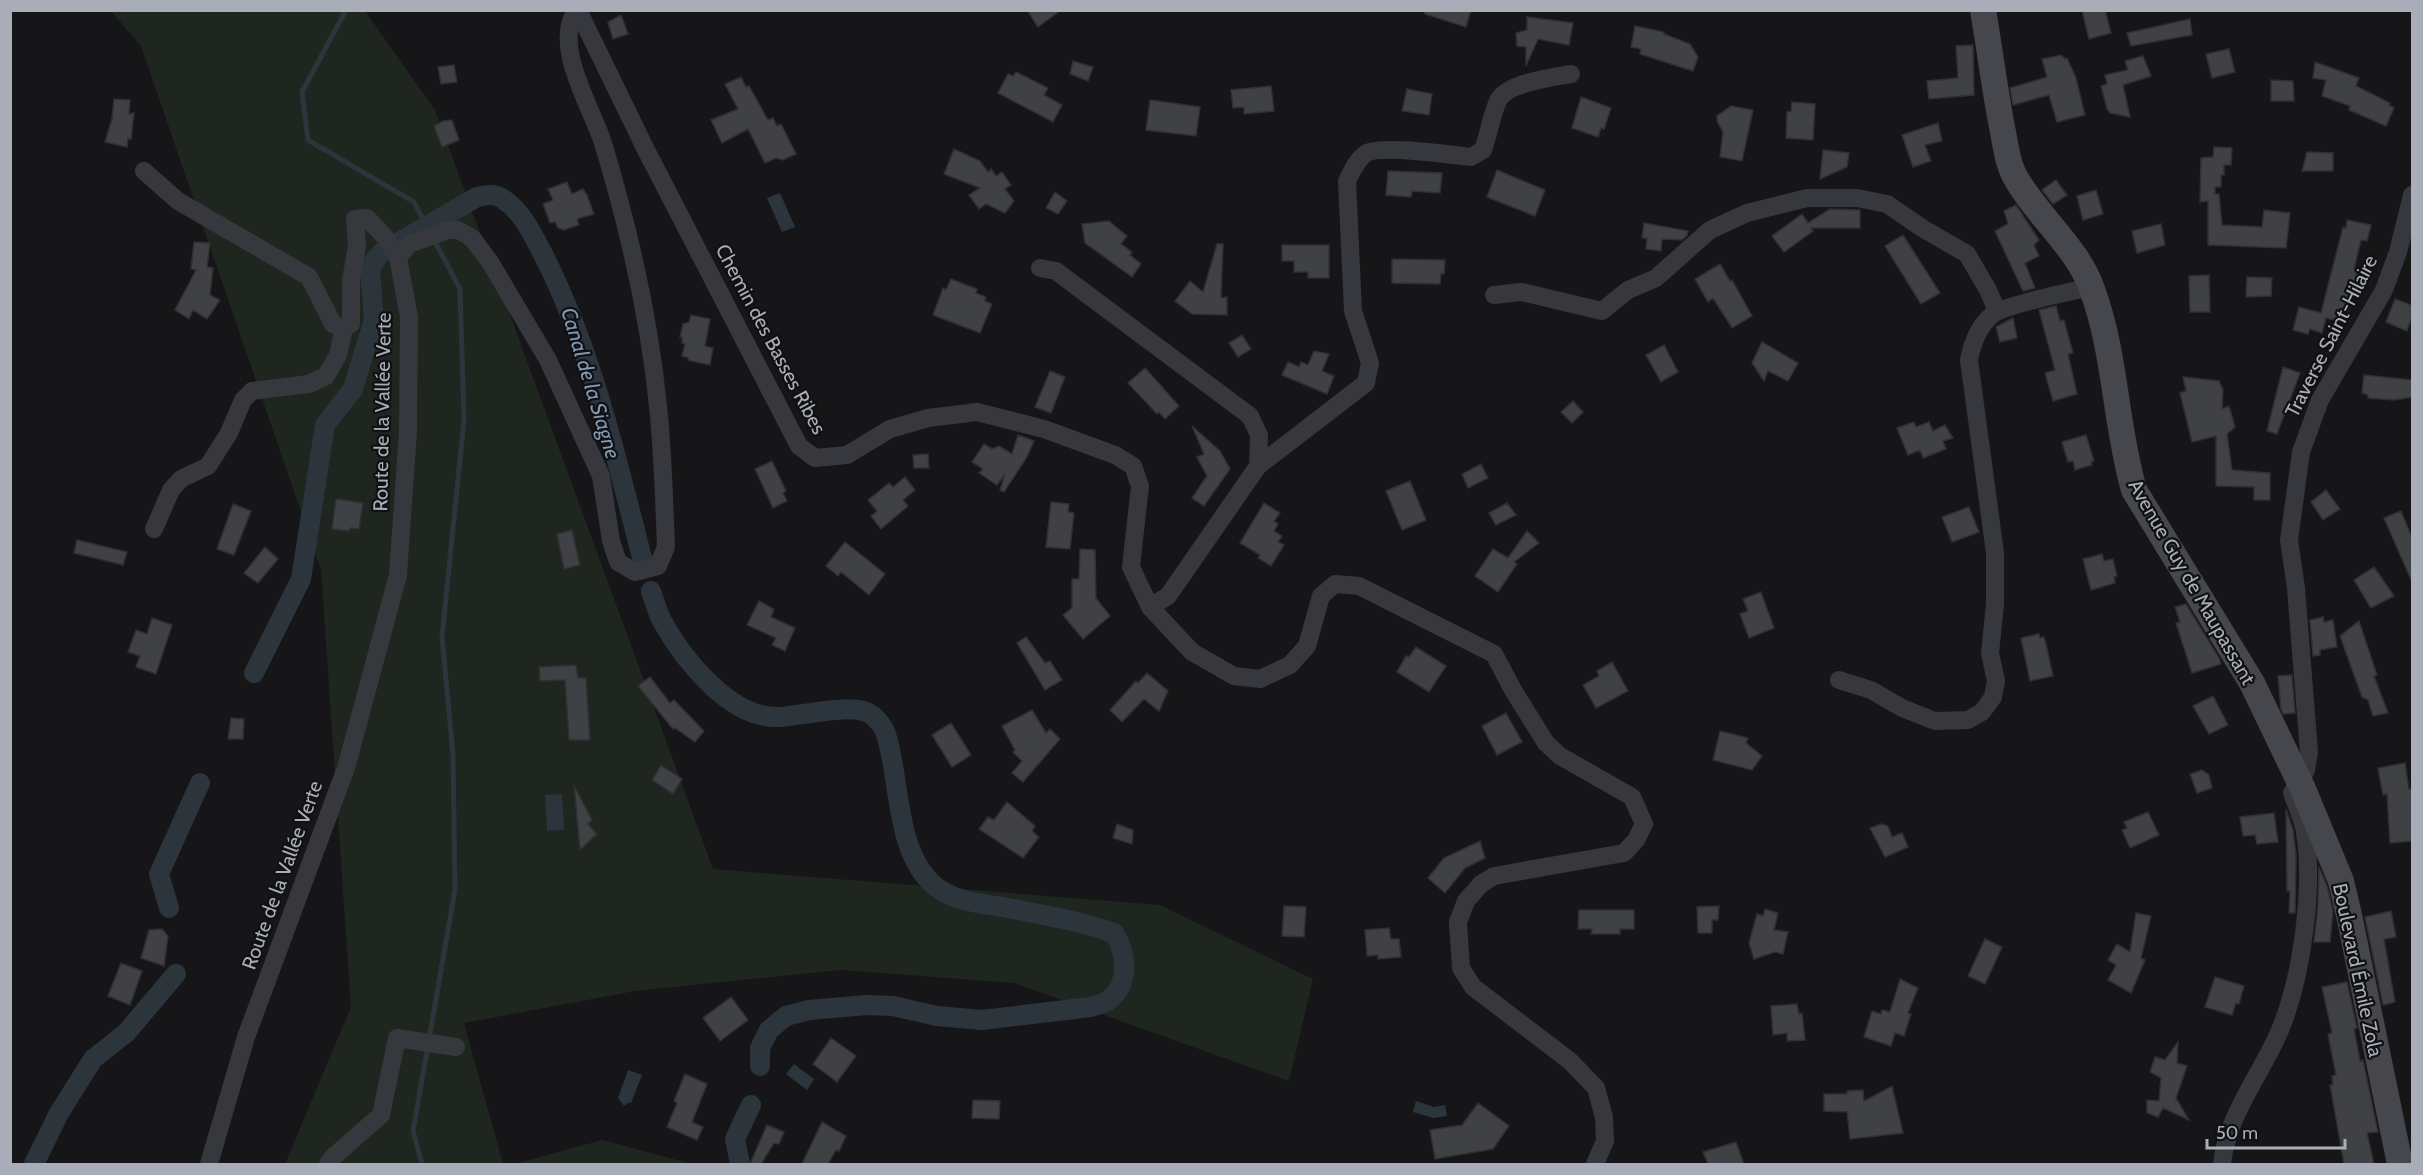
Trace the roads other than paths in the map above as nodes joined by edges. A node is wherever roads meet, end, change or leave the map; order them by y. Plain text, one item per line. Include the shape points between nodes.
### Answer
1 (578, 10) edge
2 (1983, 10) edge
3 (1570, 74) dead end
4 (144, 171) dead end
5 (2412, 195) edge
6 (404, 251) junction
7 (1040, 268) dead end
8 (2092, 287) junction
9 (1494, 295) dead end
10 (1997, 311) junction
11 (344, 328) junction
12 (1258, 466) junction
13 (154, 529) dead end
14 (1150, 607) junction
15 (1839, 680) dead end
16 (2297, 781) junction
17 (456, 1047) dead end
18 (210, 1164) edge
19 (328, 1164) edge
20 (1595, 1164) edge
21 (2222, 1164) edge
22 (2400, 1164) edge

1 - 6 street via 569,28 573,68 602,140 625,218 644,308 658,406 666,547 657,566 635,572 618,562 601,476 548,360 472,238 458,230 448,230
1 - 14 street, Chemin des Basses Ribes via 650,159 799,446 815,458 847,455 890,429 928,418 977,412 1044,429 1115,454 1133,466 1140,486 1131,567
2 - 8 main road, Avenue Guy de Maupassant via 2001,122 2016,179 2079,263
3 - 12 street via 1533,81 1498,99 1483,150 1471,157 1382,149 1367,153 1356,163 1347,181 1353,311 1370,363 1365,383
4 - 11 street via 177,201 309,277 333,324
5 - 16 street, Traverse Saint-Hilaire via 2384,290 2320,400 2301,452 2289,540 2309,752 2306,770
6 - 11 street via 367,218 355,219 357,246 351,280 351,324
6 - 18 street, Route de la Vallée Verte via 410,317 408,431 398,575 346,768 246,1037
7 - 12 street via 1056,271 1250,416 1259,435
8 - 10 street
8 - 16 main road, Avenue Guy de Maupassant via 2134,490 2252,683
9 - 10 street via 1522,292 1602,311 1628,290 1656,278 1710,230 1748,213 1807,198 1857,198 1887,204 1967,254
10 - 15 street via 1983,325 1969,360 1995,553 1990,653 1996,681 1993,697 1982,712 1968,720 1935,721 1871,690
11 - 13 street via 339,355 326,376 309,384 252,391 243,400 229,433 208,466 181,479 171,490
12 - 14 street via 1168,596
14 - 20 street, Chemin des Basses Ribes via 1192,652 1234,676 1260,678 1290,665 1307,646 1321,596 1335,584 1359,586 1494,654 1546,743 1560,756 1632,797 1644,824 1623,853 1494,876 1466,901 1458,922 1461,968 1473,987 1570,1061 1596,1088 1604,1117 1605,1141
16 - 21 street via 2292,793 2305,829 2307,852 2306,918 2298,966 2280,1030 2231,1127
16 - 22 main road, Boulevard Émile Zola via 2341,881
17 - 19 street via 397,1038 381,1115

